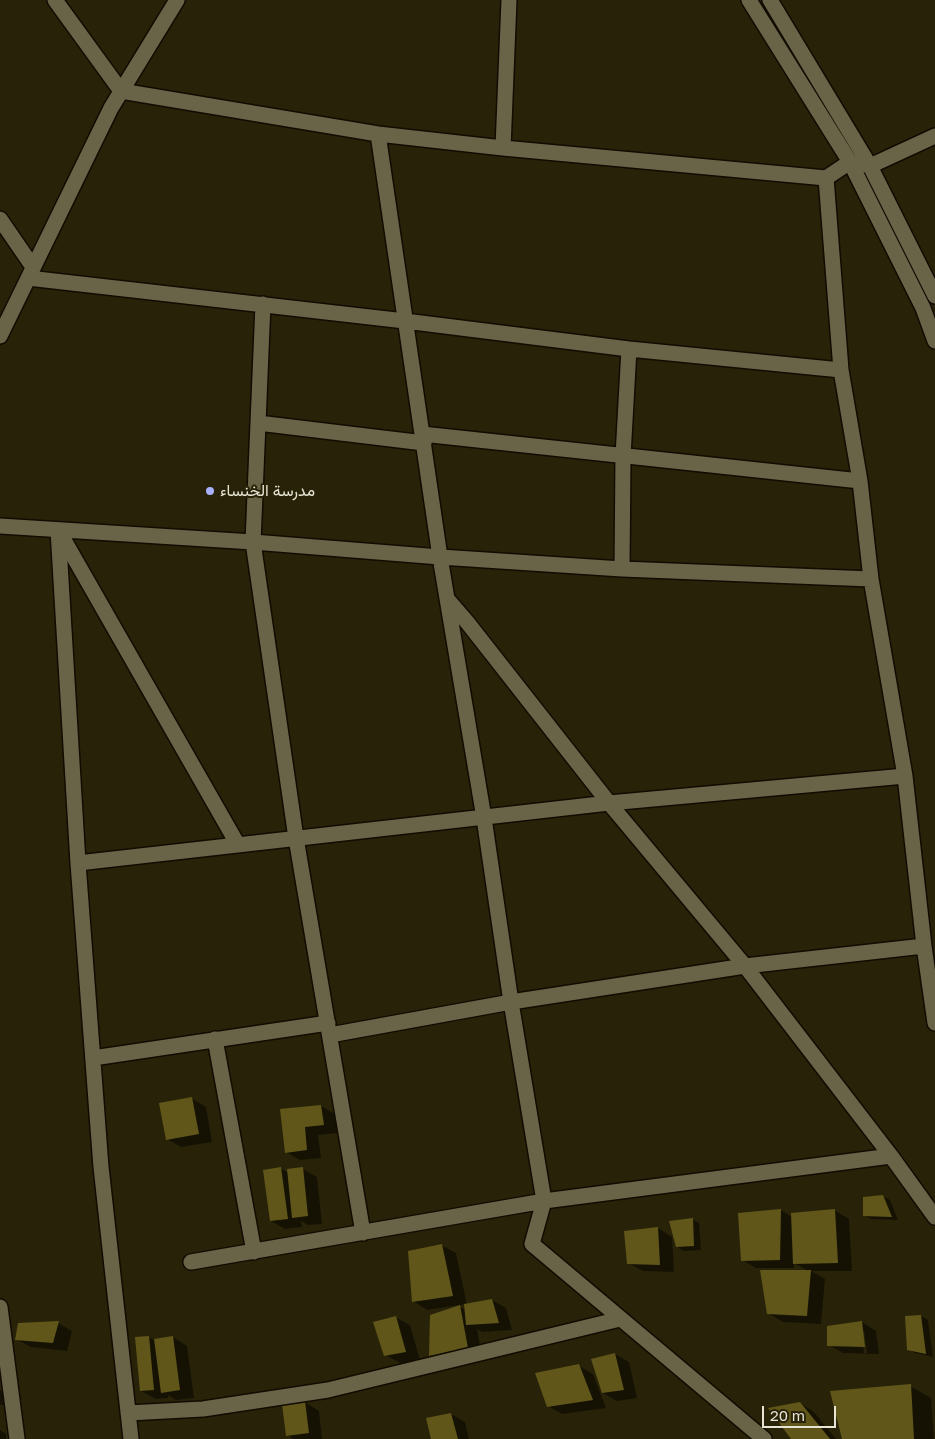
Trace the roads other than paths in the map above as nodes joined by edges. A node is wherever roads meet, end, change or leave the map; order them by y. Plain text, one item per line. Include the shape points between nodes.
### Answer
1 (55, 0) edge
2 (177, 0) edge
3 (510, 0) edge
4 (749, 0) edge
5 (770, 0) edge
6 (121, 91) junction
7 (378, 134) junction
8 (935, 136) edge
9 (503, 148) junction
10 (850, 162) junction
11 (870, 166) junction
12 (826, 178) junction
13 (0, 219) edge
14 (30, 272) junction
15 (935, 296) edge
16 (263, 304) junction
17 (405, 321) junction
18 (0, 336) edge
19 (935, 341) edge
20 (629, 349) junction
21 (841, 370) junction
22 (258, 423) junction
23 (423, 438) junction
24 (623, 456) junction
25 (860, 481) junction
26 (0, 526) edge
27 (58, 530) junction
28 (253, 542) junction
29 (440, 557) junction
30 (622, 569) junction
31 (871, 579) junction
32 (448, 599) junction
33 (906, 776) junction
34 (610, 802) junction
35 (484, 818) junction
36 (296, 838) junction
37 (238, 845) junction
38 (78, 863) junction
39 (924, 946) junction
40 (745, 966) junction
41 (511, 1002) junction
42 (935, 1023) edge
43 (328, 1029) junction
44 (215, 1040) junction
45 (93, 1058) junction
46 (891, 1156) junction
47 (544, 1201) junction
48 (935, 1217) edge
49 (363, 1233) junction
50 (254, 1252) junction
51 (191, 1262) dead end
52 (0, 1307) edge
53 (620, 1319) junction
54 (128, 1412) junction
55 (16, 1439) edge
56 (132, 1439) edge
57 (764, 1439) edge

1 - 6 street
2 - 6 street
3 - 9 street
4 - 10 street
5 - 11 street
6 - 7 street
6 - 14 street
7 - 9 street
7 - 17 street
8 - 11 street
9 - 12 street
10 - 11 street
10 - 12 street
10 - 19 street via 923,308
11 - 15 street
12 - 21 street
13 - 14 street
14 - 16 street
14 - 18 street
16 - 17 street
16 - 22 street
17 - 20 street
17 - 23 street
20 - 21 street
20 - 24 street
21 - 25 street
22 - 23 street
22 - 28 street
23 - 24 street
23 - 29 street
24 - 25 street
24 - 30 street
25 - 31 street
26 - 27 street
27 - 28 street
27 - 37 street
27 - 38 street
28 - 29 street
28 - 36 street
29 - 30 street
29 - 32 street
30 - 31 street
31 - 33 street
32 - 34 street
32 - 35 street
33 - 34 street
33 - 39 street
34 - 35 street
34 - 40 street
35 - 36 street
35 - 41 street
36 - 37 street
36 - 43 street
37 - 38 street
38 - 45 street
39 - 40 street
39 - 42 street
40 - 41 street
40 - 46 street
41 - 43 street
41 - 47 street
43 - 44 street
43 - 49 street
44 - 45 street
44 - 50 street
45 - 54 street via 101,1167
46 - 47 street
46 - 48 street
47 - 49 street
47 - 53 street via 532,1244
49 - 50 street
50 - 51 street
52 - 55 street
53 - 54 street via 328,1390 203,1409
53 - 57 street
54 - 56 street

